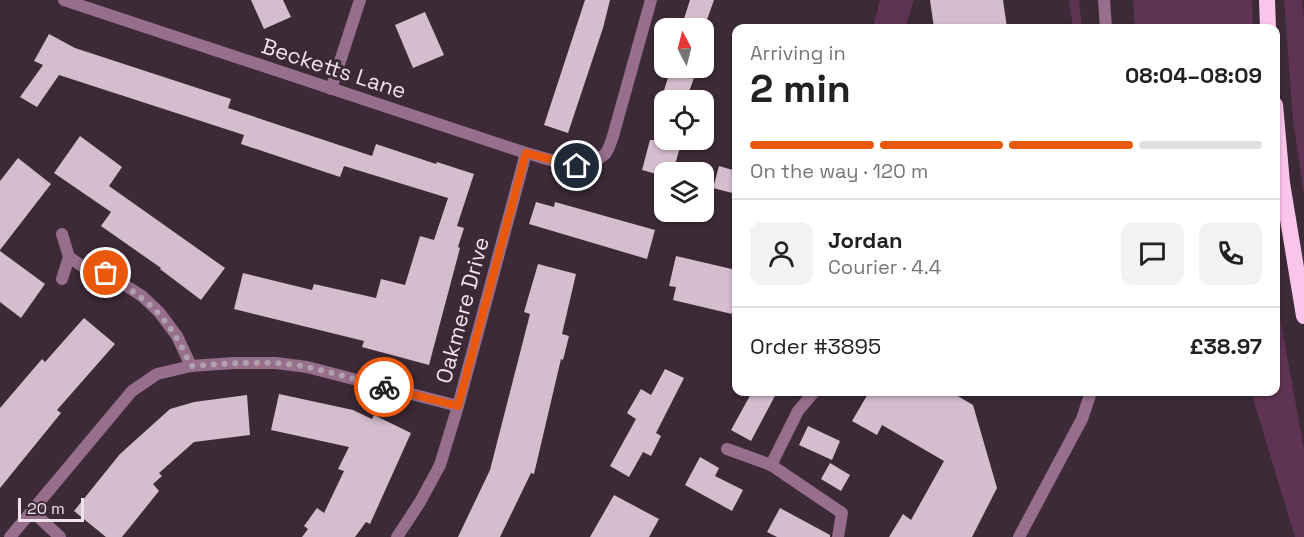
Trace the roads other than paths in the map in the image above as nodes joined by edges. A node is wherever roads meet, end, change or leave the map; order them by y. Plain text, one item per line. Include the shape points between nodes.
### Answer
1 (64, 0) edge
2 (360, 0) edge
3 (651, 0) edge
4 (1104, 0) edge
5 (1267, 0) edge
6 (1106, 24) edge
7 (1268, 24) edge
8 (331, 89) junction
9 (526, 153) junction
10 (1280, 161) edge
11 (62, 234) dead end
12 (69, 257) junction
13 (62, 279) dead end
14 (1304, 316) edge
15 (191, 366) junction
16 (811, 396) edge
17 (1090, 396) edge
18 (458, 406) junction
19 (727, 449) dead end
20 (771, 465) junction
21 (32, 511) junction
22 (9, 537) edge
23 (60, 537) edge
24 (397, 537) edge
25 (838, 537) edge
26 (1019, 537) edge

1 - 8 street, Becketts Lane
2 - 8 street
3 - 9 street, Becketts Lane via 606,153 577,166
4 - 6 street
5 - 7 highway
8 - 9 street, Becketts Lane
9 - 18 street, Oakmere Drive
10 - 14 highway
11 - 12 street
12 - 13 street
12 - 15 street via 82,266 106,273 142,296 177,336
15 - 18 street via 276,363 307,367
15 - 21 street via 157,374 132,392
16 - 20 street via 798,411
17 - 26 street via 1082,419
18 - 24 street, Oakmere Drive via 440,465
19 - 20 street
20 - 25 street via 842,513
21 - 22 street
21 - 23 street

